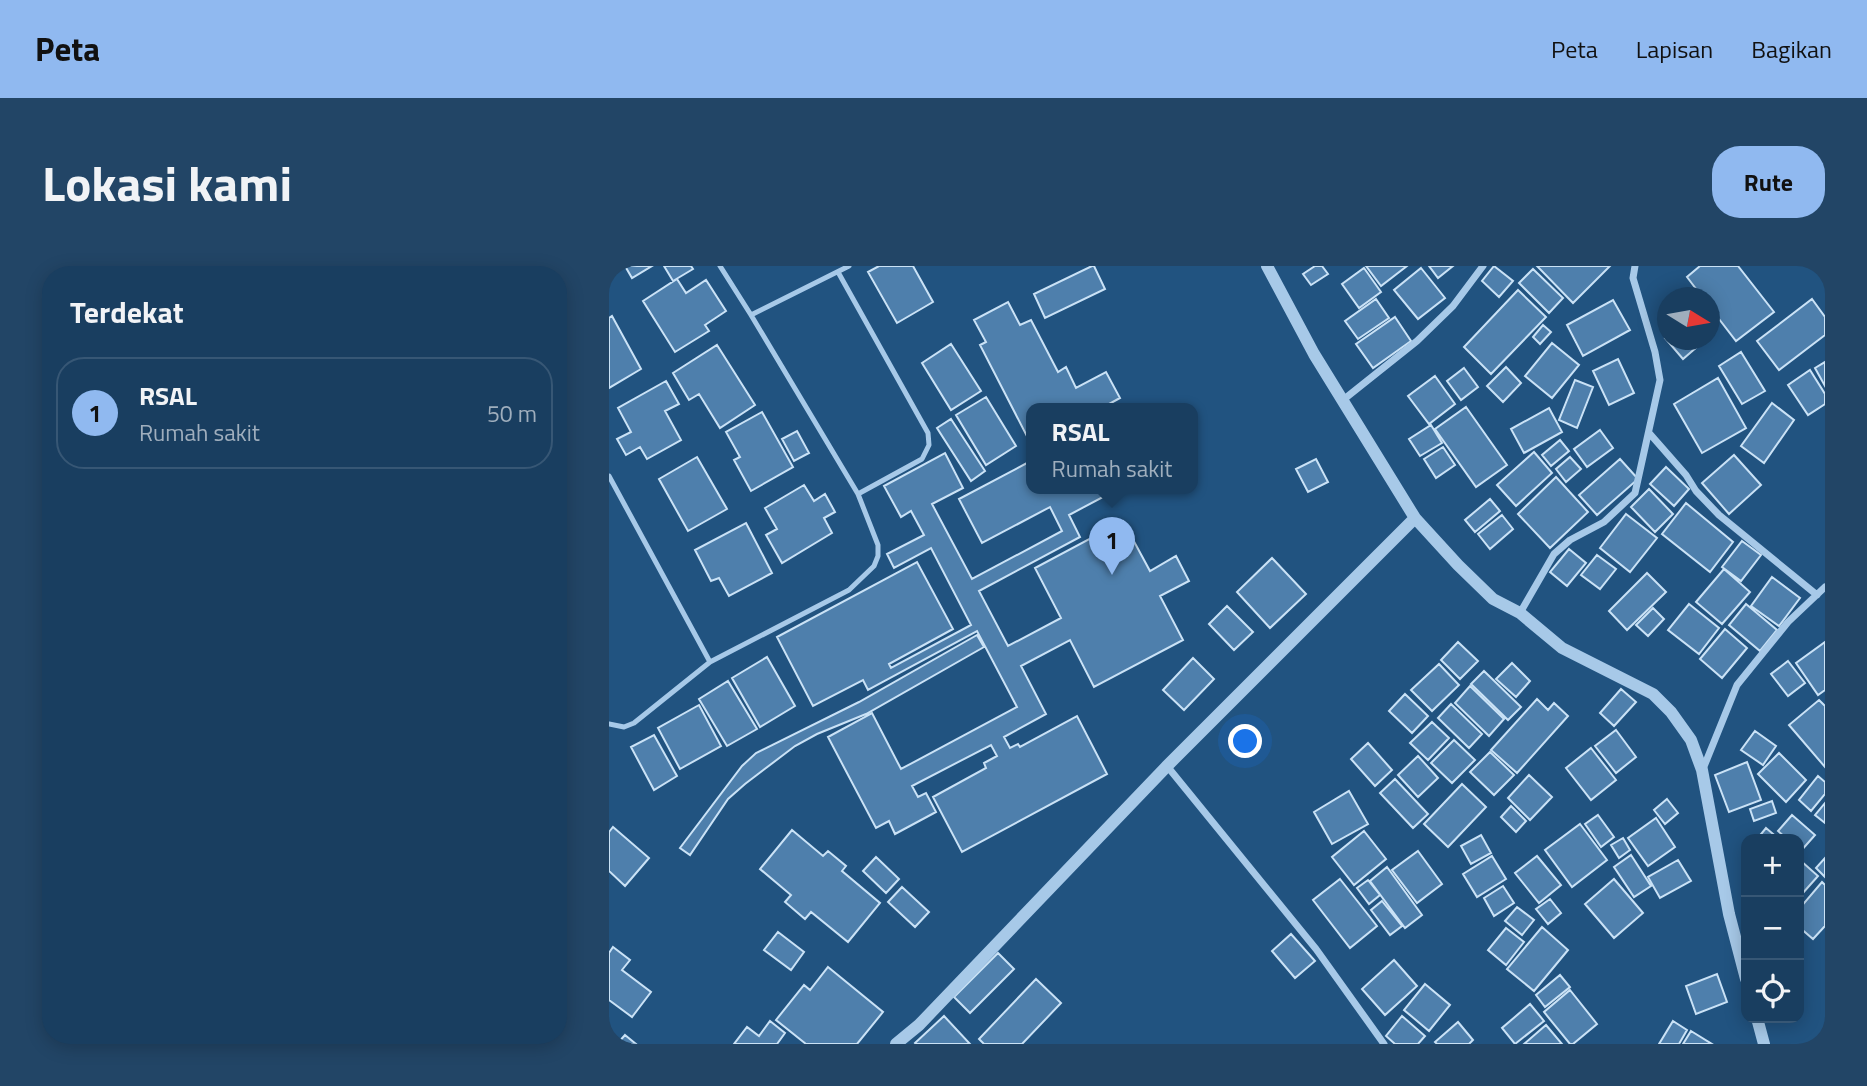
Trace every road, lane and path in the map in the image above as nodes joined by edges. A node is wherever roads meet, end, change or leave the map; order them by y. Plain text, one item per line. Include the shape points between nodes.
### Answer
1 (720, 266) edge
2 (849, 266) edge
3 (1267, 266) edge
4 (1483, 266) edge
5 (1635, 266) edge
6 (838, 272) junction
7 (751, 315) junction
8 (1343, 400) junction
9 (1650, 435) junction
10 (609, 476) edge
11 (858, 494) junction
12 (1415, 518) junction
13 (1825, 587) edge
14 (1817, 595) junction
15 (1520, 613) junction
16 (710, 662) junction
17 (609, 724) edge
18 (1167, 766) junction
19 (1702, 771) junction
20 (1741, 960) edge
21 (1758, 1023) edge
22 (896, 1044) edge
23 (1384, 1044) edge
24 (1764, 1044) edge

1 - 7 lane
2 - 6 lane
3 - 8 street
4 - 8 street via 1453,306 1417,341
5 - 9 street via 1633,278 1660,380
6 - 7 lane
6 - 11 lane via 928,433 929,445 922,459
7 - 11 lane
8 - 12 street
9 - 14 street via 1719,515
9 - 15 street via 1635,493 1604,522 1554,554
10 - 16 lane
11 - 16 lane via 879,545 874,566 849,590
12 - 15 street via 1493,599
12 - 18 street
13 - 14 street
14 - 19 street via 1788,622 1737,685
15 - 19 street via 1562,648 1653,694 1691,740
16 - 17 lane via 634,723 624,727
18 - 22 street
18 - 23 street via 1316,949
19 - 20 street
21 - 24 street

